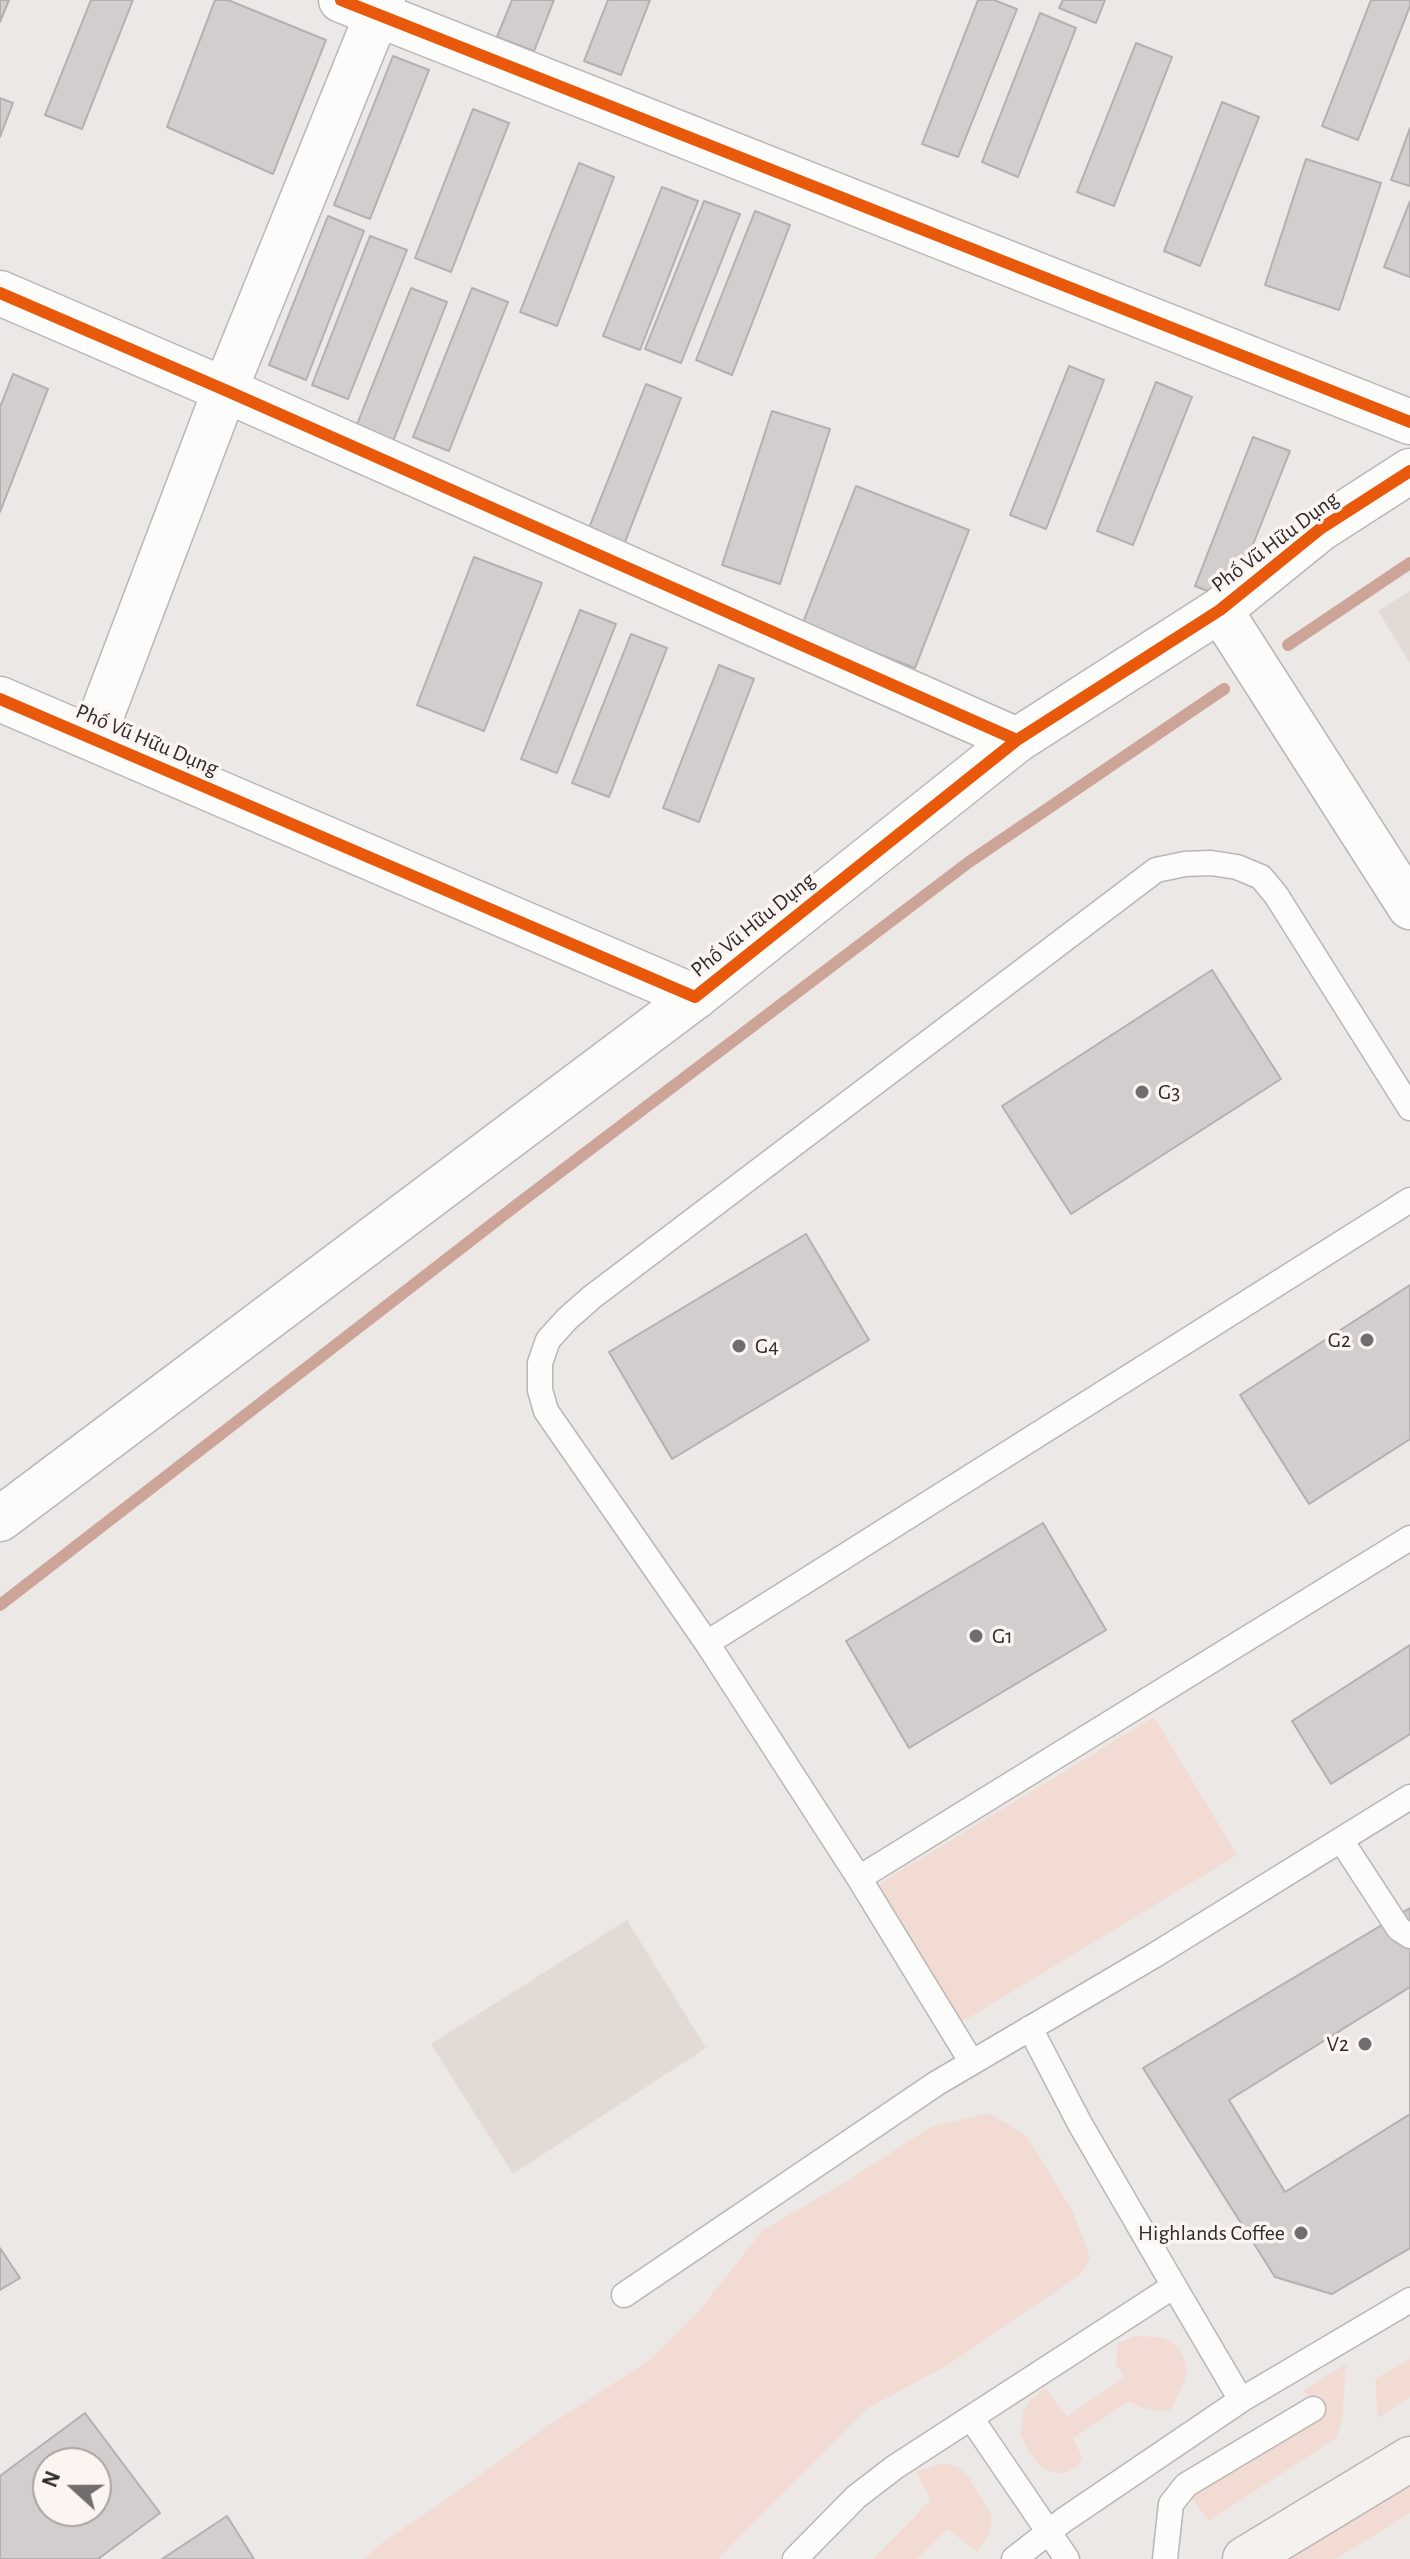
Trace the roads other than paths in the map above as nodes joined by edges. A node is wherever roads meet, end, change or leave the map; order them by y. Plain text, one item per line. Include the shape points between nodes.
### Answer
1 (367, 5) edge
2 (0, 293) edge
3 (225, 390) junction
4 (1410, 422) edge
5 (1410, 471) edge
6 (1220, 610) junction
7 (0, 699) edge
8 (93, 738) junction
9 (1017, 740) junction
10 (1410, 907) edge
11 (695, 997) junction
12 (1410, 1108) edge
13 (1410, 1200) edge
14 (0, 1519) edge
15 (1410, 1538) edge
16 (707, 1643) junction
17 (1410, 1797) edge
18 (1341, 1840) junction
19 (859, 1878) junction
20 (1410, 1936) edge
21 (1030, 2028) junction
22 (971, 2061) junction
23 (1174, 2286) junction
24 (624, 2295) dead end
25 (1410, 2300) edge
26 (1241, 2400) junction
27 (1313, 2409) dead end
28 (971, 2418) junction
29 (1410, 2459) edge
30 (1049, 2532) junction
31 (795, 2559) edge
32 (1014, 2559) edge
33 (1067, 2559) edge
34 (1165, 2559) edge
35 (1245, 2559) edge

1 - 3 street
1 - 4 street
2 - 3 street
3 - 8 street
3 - 9 street
5 - 6 street, Phố Vũ Hữu Dụng via 1320,529
6 - 9 street, Phố Vũ Hữu Dụng
6 - 10 street
7 - 8 street, Phố Vũ Hữu Dụng
8 - 11 street, Phố Vũ Hữu Dụng
9 - 11 street, Phố Vũ Hữu Dụng
11 - 14 street
12 - 16 lane via 1261,877 1211,863 1156,870 592,1297 548,1340 540,1363 546,1411
13 - 16 lane
15 - 19 lane
16 - 19 lane
17 - 18 lane
18 - 20 lane via 1399,1929
18 - 21 lane
19 - 22 lane
21 - 22 lane
21 - 23 lane
22 - 24 lane
23 - 26 lane
23 - 28 lane
25 - 26 lane
26 - 30 lane
27 - 34 lane via 1186,2485 1171,2504
28 - 30 lane
28 - 31 lane via 856,2497
29 - 35 main road
30 - 32 lane
30 - 33 lane

